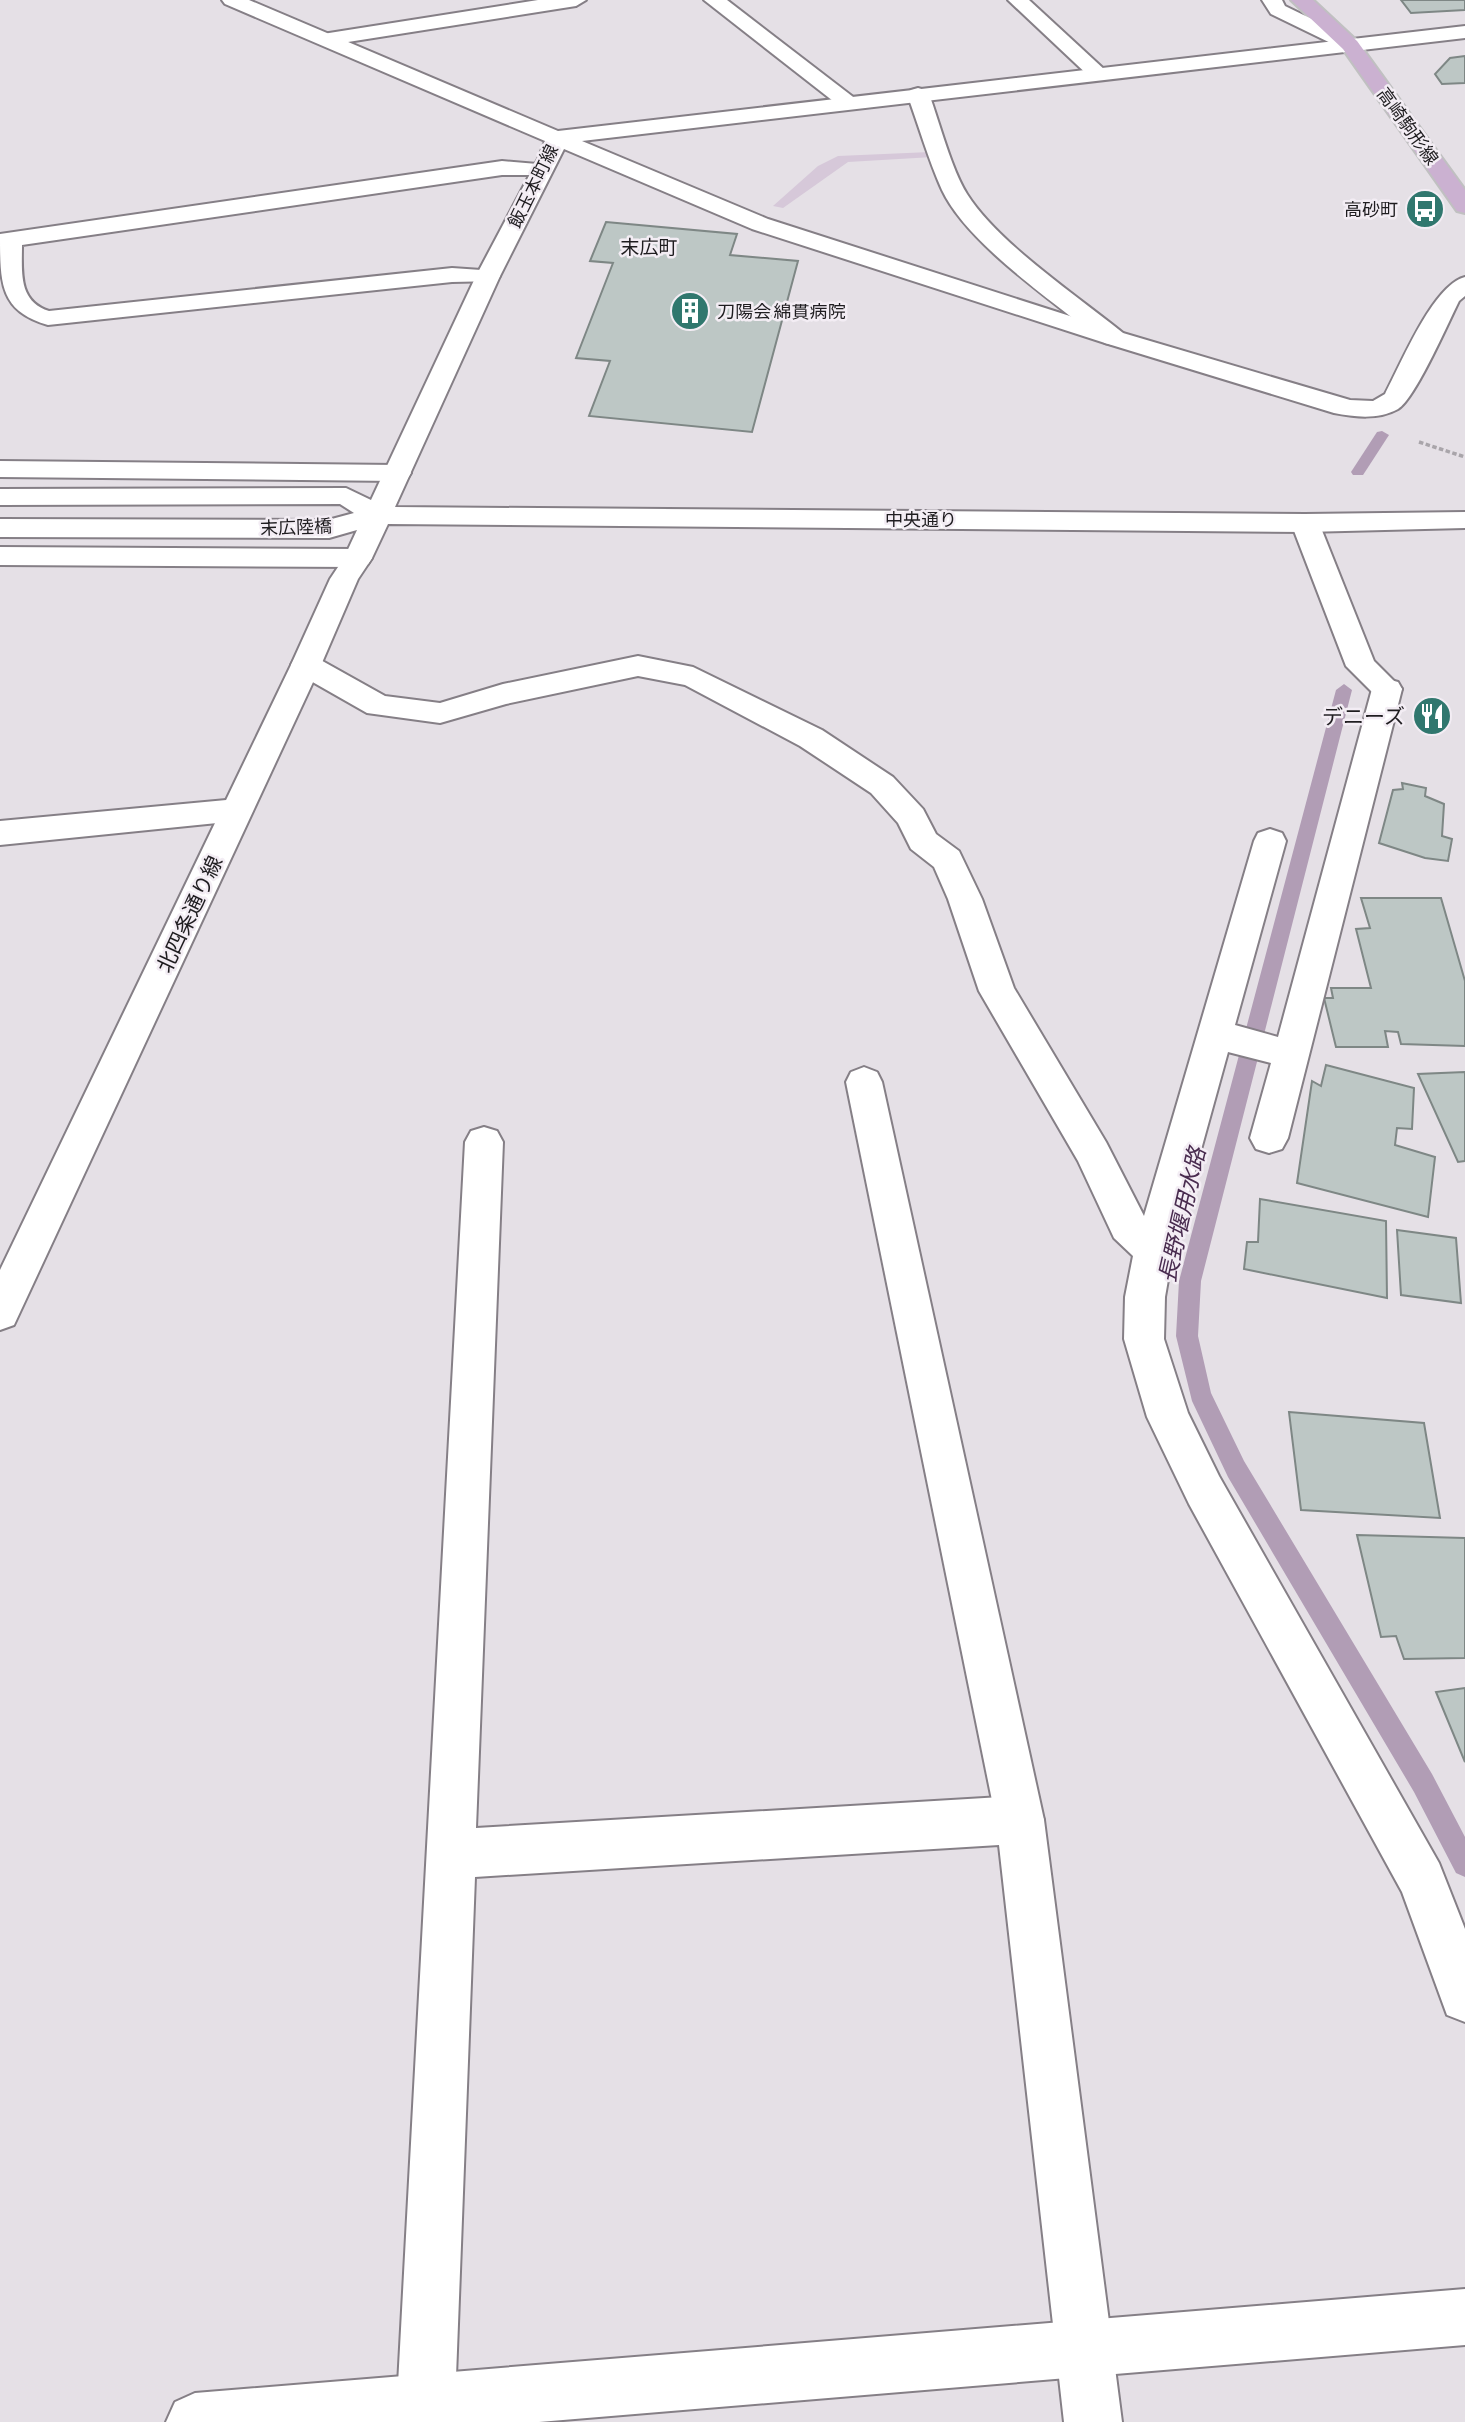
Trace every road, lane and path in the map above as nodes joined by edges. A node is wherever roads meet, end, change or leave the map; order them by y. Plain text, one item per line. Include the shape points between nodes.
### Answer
1 (232, 0) edge
2 (576, 0) edge
3 (714, 0) edge
4 (1018, 0) edge
5 (1272, 0) edge
6 (1301, 0) edge
7 (1341, 6) dead end
8 (1465, 32) edge
9 (329, 40) junction
10 (1350, 45) junction
11 (1099, 75) junction
12 (918, 94) junction
13 (850, 103) junction
14 (557, 137) junction
15 (541, 170) junction
16 (1465, 206) edge
17 (5, 241) edge
18 (488, 276) junction
19 (1465, 284) edge
20 (1114, 338) junction
21 (1412, 439) dead end
22 (1465, 457) edge
23 (0, 469) edge
24 (397, 473) junction
25 (0, 497) edge
26 (377, 515) junction
27 (1465, 520) edge
28 (1304, 523) junction
29 (0, 528) edge
30 (0, 556) edge
31 (358, 558) junction
32 (306, 665) junction
33 (237, 810) junction
34 (0, 833) edge
35 (1270, 841) dead end
36 (1222, 1036) junction
37 (1279, 1051) junction
38 (864, 1083) dead end
39 (1269, 1138) dead end
40 (484, 1142) dead end
41 (1153, 1251) junction
42 (2, 1304) edge
43 (1020, 1820) junction
44 (451, 1854) junction
45 (1465, 1997) edge
46 (1465, 2317) edge
47 (1084, 2349) junction
48 (426, 2403) junction
49 (218, 2421) edge
50 (1093, 2422) edge

1 - 9 street, 飯玉本町線
2 - 9 street
3 - 13 street
4 - 11 street
5 - 10 street via 1279,10
6 - 10 main road, 高崎駒形線
7 - 10 main road, 高崎駒形線
8 - 10 street
9 - 14 street, 飯玉本町線
10 - 11 street
10 - 16 main road, 高崎駒形線
11 - 12 street
12 - 13 street
12 - 20 street via 954,191 971,217
13 - 14 street
14 - 15 street, 飯玉本町線
14 - 20 street via 760,224
15 - 17 street via 502,168
15 - 18 street, 飯玉本町線
17 - 18 street via 16,298 26,310 48,318 452,275
18 - 24 street, 飯玉本町線
19 - 20 street via 1449,297 1396,398 1387,406 1372,409 1334,405
21 - 22 path
23 - 24 street
24 - 26 street, 飯玉本町線
25 - 26 street, 末広陸橋 via 346,496
26 - 28 street, 中央通り
26 - 29 street, 末広陸橋 via 329,529
26 - 31 street, 北四条通り線
27 - 28 street, 中央通り
28 - 37 street via 1361,666 1387,689
30 - 31 street
31 - 32 street, 北四条通り線
32 - 33 street, 北四条通り線
32 - 41 street via 378,706 440,713 503,694 638,666 693,677 811,737 883,785 912,817 923,841 947,860 998,991 1093,1153 1128,1226
33 - 34 street
33 - 42 street, 北四条通り線
35 - 36 street
36 - 37 street
36 - 41 street
37 - 39 street
38 - 43 street
40 - 44 street
41 - 45 street via 1144,1297 1144,1339 1168,1417 1204,1490 1422,1880
43 - 44 street
43 - 47 street
44 - 48 street
46 - 47 street
47 - 48 street
47 - 50 street
48 - 49 street

